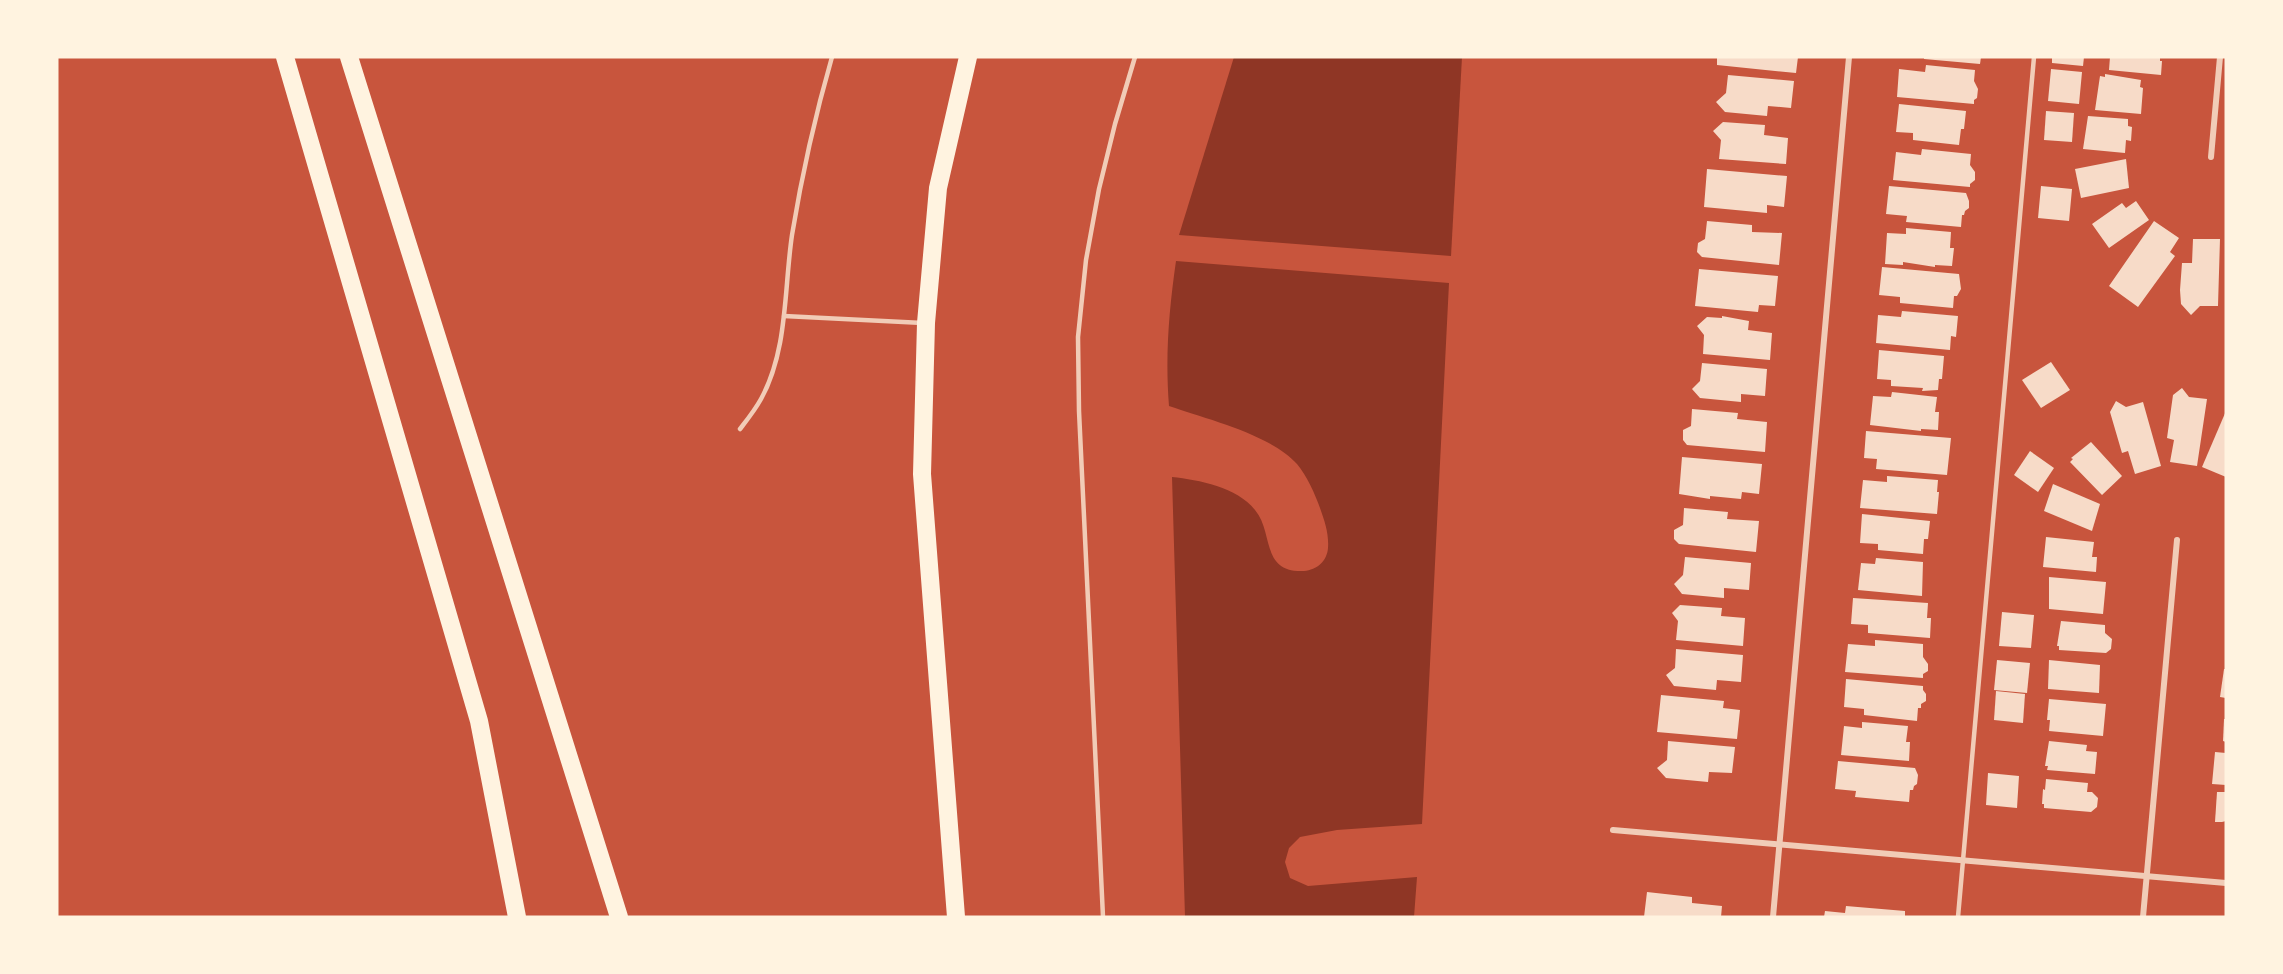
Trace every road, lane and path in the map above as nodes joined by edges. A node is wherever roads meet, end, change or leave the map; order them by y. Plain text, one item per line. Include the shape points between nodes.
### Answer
1 (285, 57) edge
2 (349, 57) edge
3 (831, 57) edge
4 (968, 57) edge
5 (1136, 57) edge
6 (1849, 57) edge
7 (2034, 57) edge
8 (2220, 57) edge
9 (2211, 157) dead end
10 (784, 316) junction
11 (926, 323) junction
12 (741, 429) dead end
13 (2177, 540) dead end
14 (1613, 830) dead end
15 (1779, 845) junction
16 (1963, 861) junction
17 (2147, 876) junction
18 (2226, 883) edge
19 (518, 917) edge
20 (619, 917) edge
21 (956, 917) edge
22 (1103, 917) edge
23 (1773, 917) edge
24 (1958, 917) edge
25 (2143, 917) edge

1 - 19 highway via 479,721
2 - 20 highway
3 - 10 lane via 802,177 790,246
4 - 11 highway via 938,188
5 - 22 lane via 1099,189 1078,337
6 - 15 street
7 - 16 lane
8 - 9 street
10 - 11 lane
10 - 12 lane via 779,351 762,398
11 - 21 highway via 922,474
13 - 17 street
14 - 15 street
15 - 16 street
15 - 23 street
16 - 17 street
16 - 24 lane
17 - 18 street
17 - 25 street

